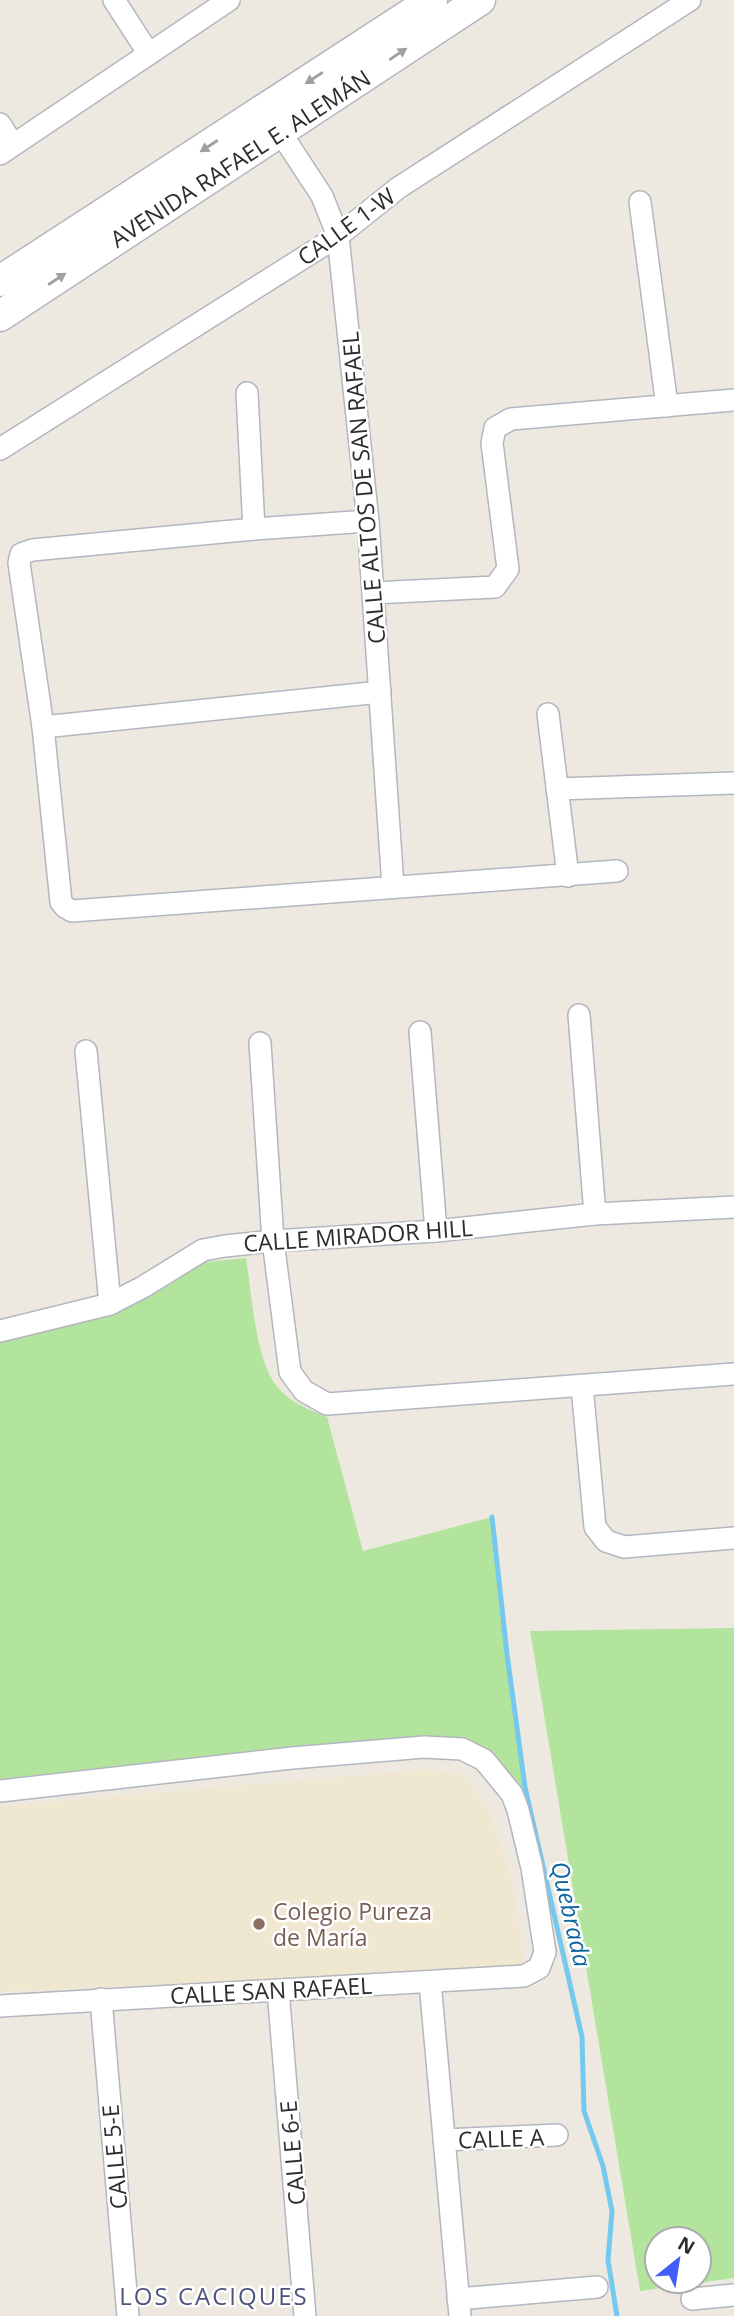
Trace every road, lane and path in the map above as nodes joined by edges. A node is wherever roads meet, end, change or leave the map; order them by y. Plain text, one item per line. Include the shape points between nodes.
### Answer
1 (114, 0) edge
2 (229, 0) edge
3 (432, 0) edge
4 (480, 0) edge
5 (690, 0) edge
6 (149, 54) junction
7 (273, 121) junction
8 (0, 124) edge
9 (7, 150) edge
10 (640, 202) dead end
11 (338, 236) junction
12 (0, 281) edge
13 (0, 316) edge
14 (247, 393) dead end
15 (734, 400) edge
16 (667, 406) junction
17 (0, 449) edge
18 (369, 521) junction
19 (254, 529) junction
20 (373, 593) junction
21 (380, 692) junction
22 (548, 714) dead end
23 (43, 727) junction
24 (734, 783) edge
25 (557, 789) junction
26 (617, 871) dead end
27 (568, 876) junction
28 (393, 887) junction
29 (579, 1015) dead end
30 (420, 1032) dead end
31 (260, 1043) dead end
32 (86, 1051) dead end
33 (734, 1207) edge
34 (595, 1214) junction
35 (436, 1231) junction
36 (273, 1241) junction
37 (110, 1304) junction
38 (0, 1331) edge
39 (734, 1374) edge
40 (582, 1386) junction
41 (734, 1538) edge
42 (0, 1791) edge
43 (430, 1982) junction
44 (278, 1990) junction
45 (101, 1998) junction
46 (0, 2006) edge
47 (557, 2135) dead end
48 (444, 2140) junction
49 (597, 2287) dead end
50 (734, 2295) edge
51 (691, 2299) dead end
52 (459, 2307) edge
53 (128, 2316) edge
54 (305, 2316) edge

1 - 6 street
2 - 6 street
3 -> 7 main road, AVENIDA RAFAEL E. ALEMÁN
7 -> 4 main road, AVENIDA RAFAEL E. ALEMÁN
5 - 11 street, CALLE 1-W via 398,188
6 - 9 street
7 - 11 street, CALLE ALTOS DE SAN RAFAEL via 322,196
7 -> 12 main road, AVENIDA RAFAEL E. ALEMÁN
13 -> 7 main road, AVENIDA RAFAEL E. ALEMÁN
8 - 9 street
10 - 16 street
11 - 17 street, CALLE 1-W
11 - 18 street, CALLE ALTOS DE SAN RAFAEL
14 - 19 street
15 - 16 street
16 - 20 street via 512,419 495,428 492,443 508,569 503,579 495,587
18 - 19 street
18 - 20 street, CALLE ALTOS DE SAN RAFAEL
19 - 23 street via 21,554
20 - 21 street, CALLE ALTOS DE SAN RAFAEL
21 - 23 street
21 - 28 street, CALLE ALTOS DE SAN RAFAEL
22 - 25 street
23 - 28 street via 61,902 72,911
24 - 25 street
25 - 27 street
26 - 27 street
27 - 28 street
29 - 34 street
30 - 35 street
31 - 36 street
32 - 37 street
33 - 34 street, CALLE MIRADOR HILL
34 - 35 street, CALLE MIRADOR HILL
35 - 36 street, CALLE MIRADOR HILL
36 - 37 street, CALLE MIRADOR HILL via 204,1250
36 - 40 street via 290,1372 304,1391 327,1404
37 - 38 street, CALLE MIRADOR HILL
39 - 40 street
40 - 41 street via 595,1527 606,1541 624,1547
42 - 43 street, CALLE SAN RAFAEL via 292,1758 424,1747 462,1749 484,1760 512,1794 532,1868 545,1952 539,1968 524,1976
43 - 44 street, CALLE SAN RAFAEL
43 - 48 street
44 - 45 street, CALLE SAN RAFAEL
44 - 54 street, CALLE 6-E
45 - 46 street, CALLE SAN RAFAEL
45 - 53 street, CALLE 5-E
47 - 48 street, CALLE A
48 - 52 street
49 - 52 street
50 - 51 street

